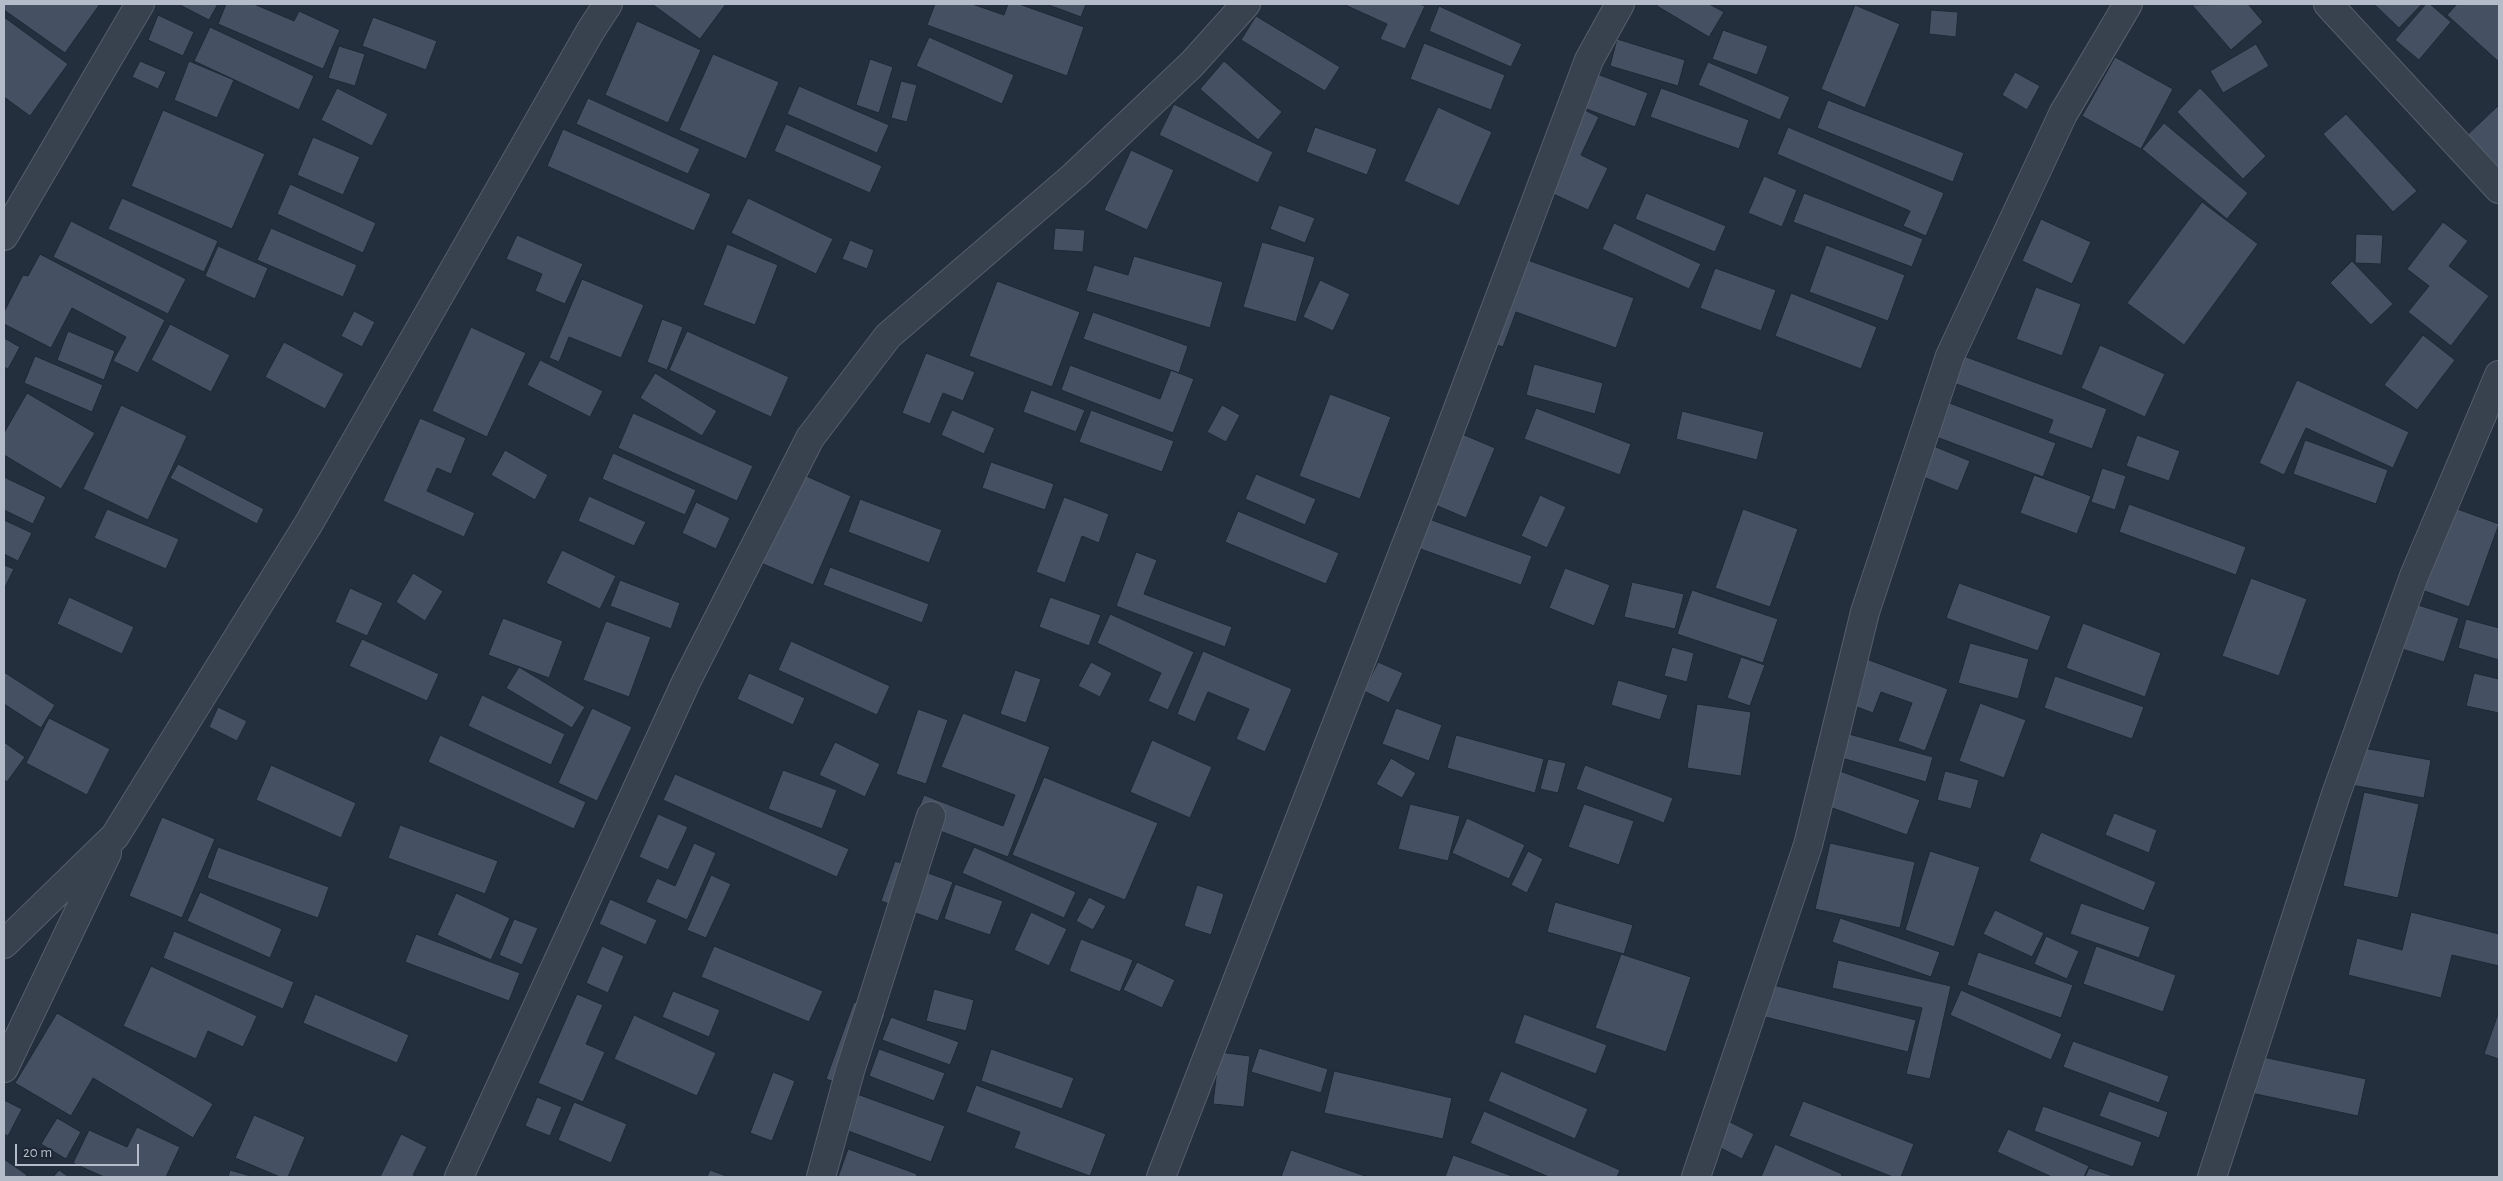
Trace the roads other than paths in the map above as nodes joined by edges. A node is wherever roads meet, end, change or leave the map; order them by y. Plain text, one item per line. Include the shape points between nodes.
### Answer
1 (140, 4) edge
2 (608, 4) edge
3 (1246, 4) edge
4 (1620, 4) edge
5 (2128, 4) edge
6 (2328, 4) edge
7 (2499, 189) edge
8 (4, 236) edge
9 (2499, 375) edge
10 (931, 816) dead end
11 (115, 836) junction
12 (4, 944) edge
13 (4, 1068) edge
14 (459, 1177) edge
15 (821, 1177) edge
16 (1161, 1177) edge
17 (1696, 1177) edge
18 (2212, 1177) edge

1 - 8 street
2 - 11 street via 309,523
3 - 14 street via 1192,64 1075,175 888,336 810,438 686,682
4 - 16 street via 1589,60 1420,509
5 - 17 street via 2063,114 1950,356 1865,612 1808,845
6 - 7 street
9 - 18 street via 2414,576 2336,794
10 - 15 street via 850,1070
11 - 12 street
11 - 13 street

